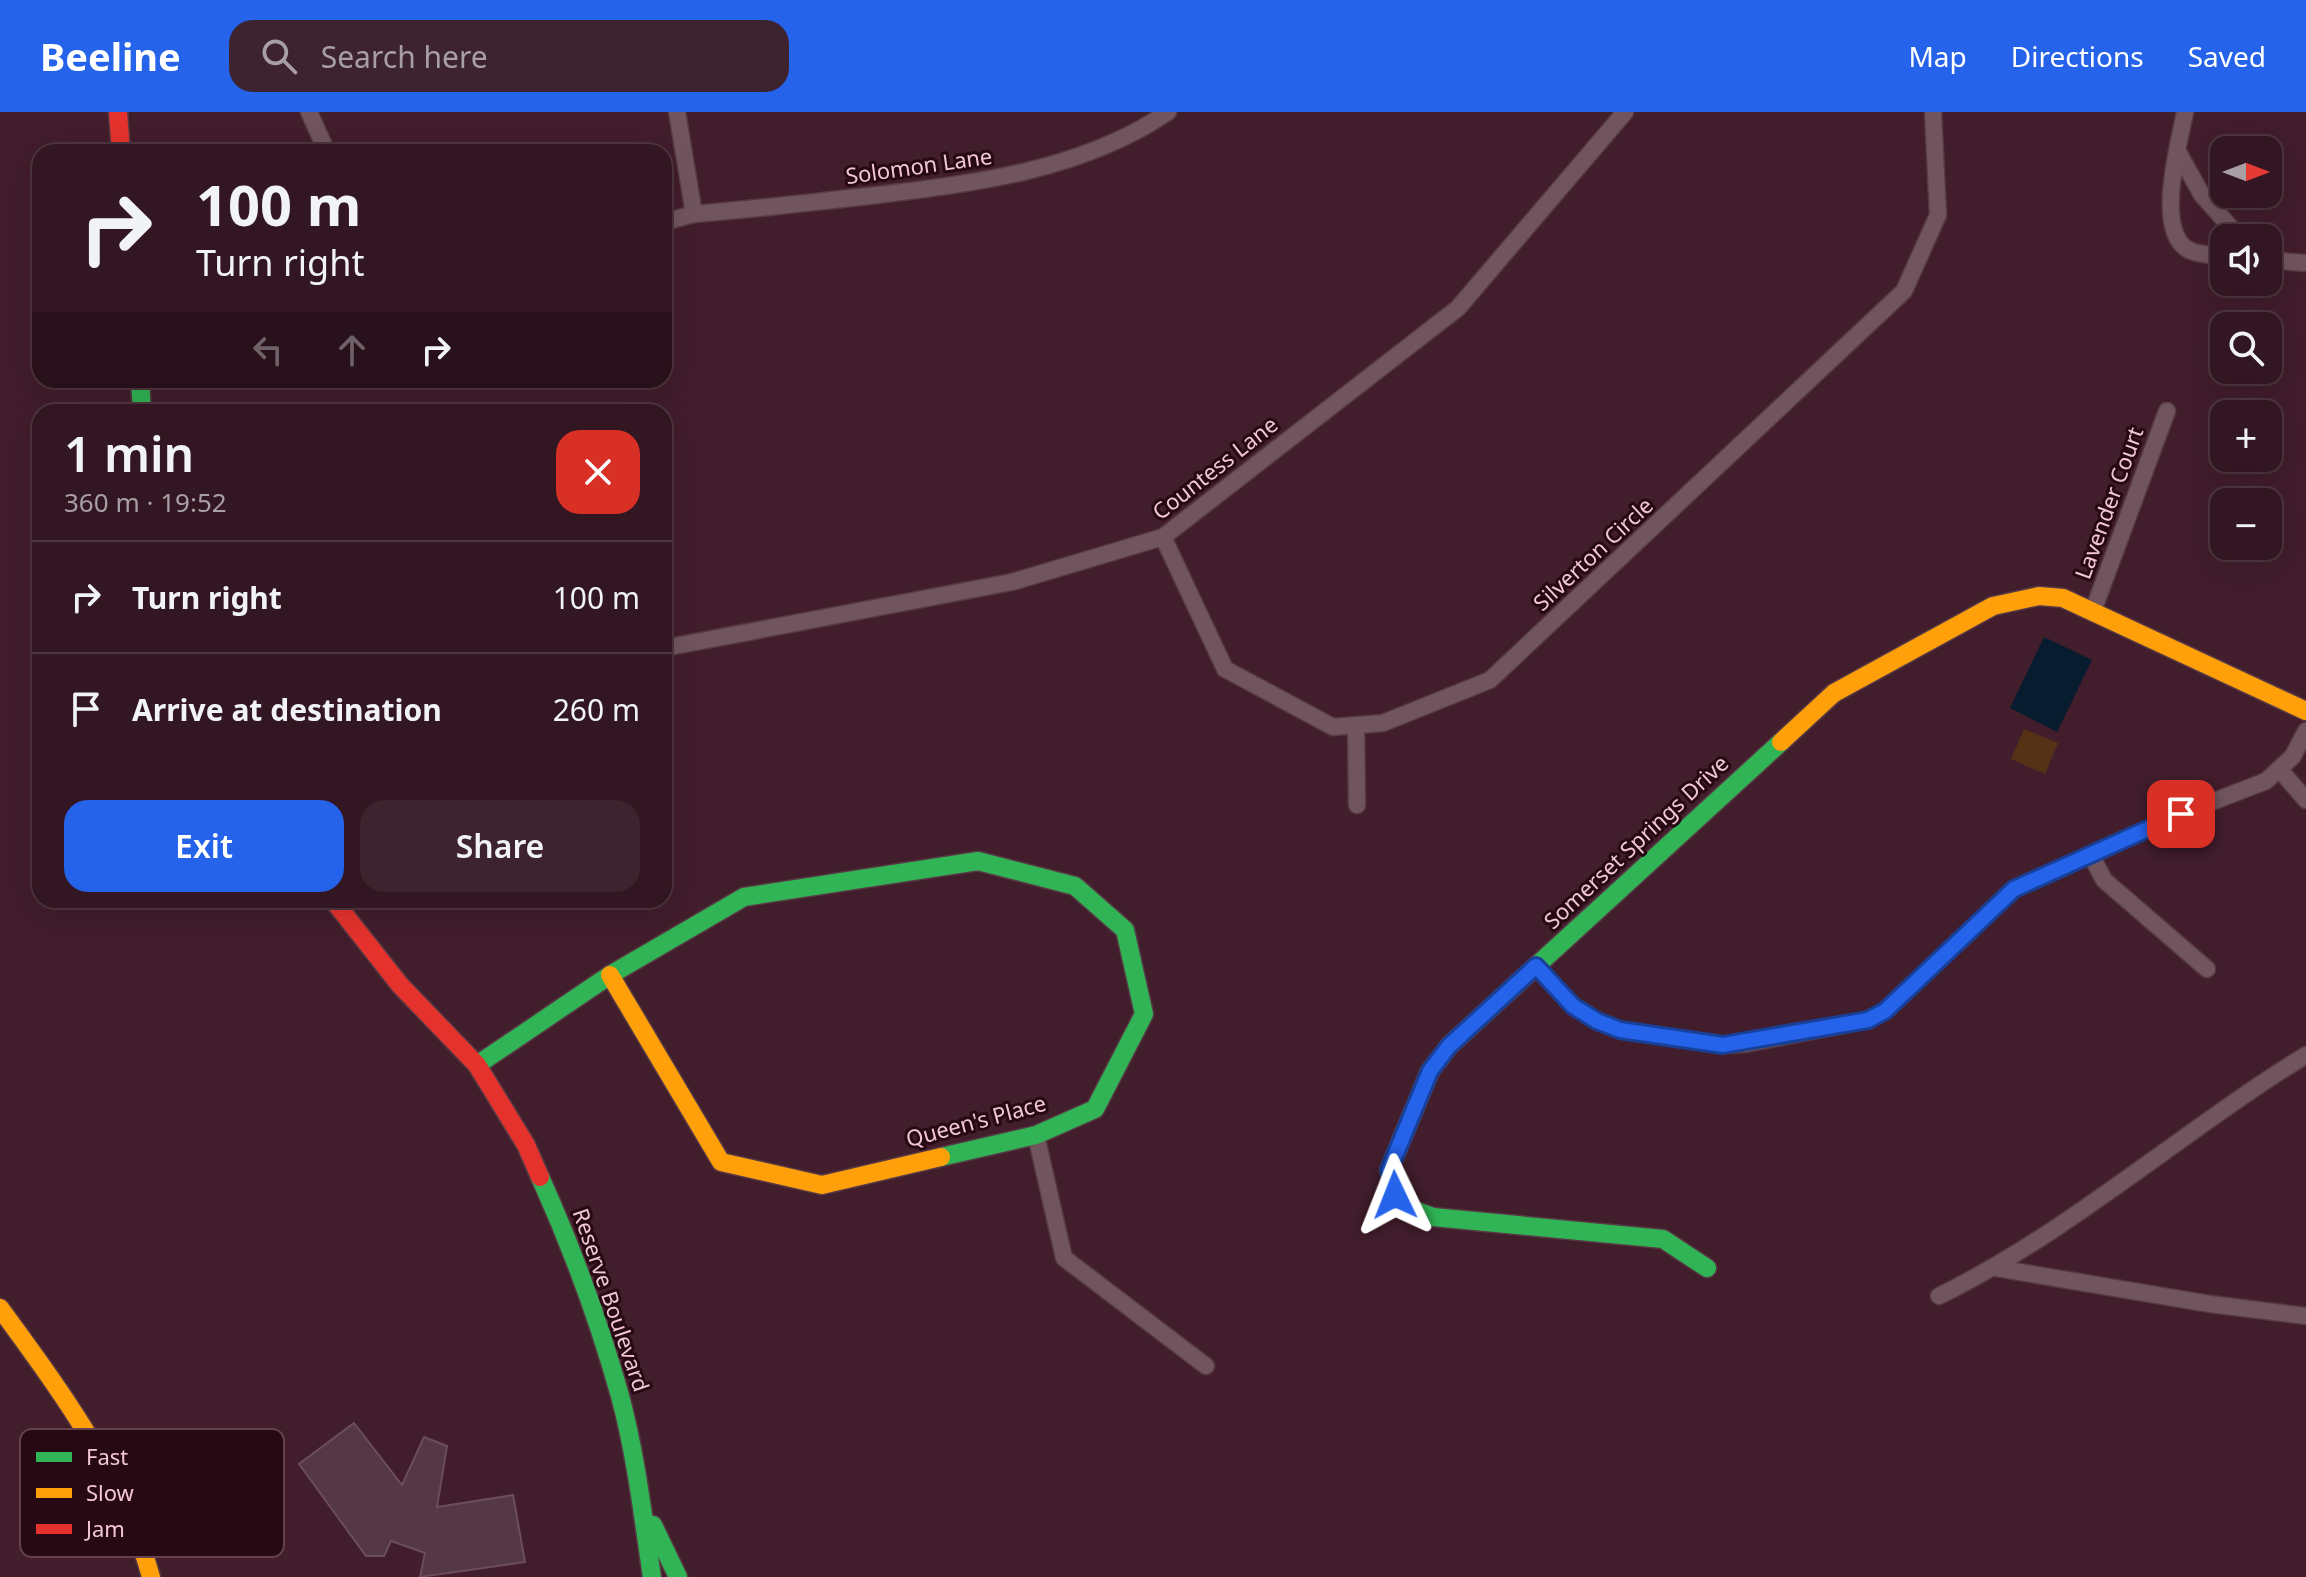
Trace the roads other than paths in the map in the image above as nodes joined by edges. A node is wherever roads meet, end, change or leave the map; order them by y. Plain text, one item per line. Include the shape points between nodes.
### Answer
1 (118, 112) edge
2 (309, 112) edge
3 (677, 112) edge
4 (1168, 112) edge
5 (1625, 112) edge
6 (1933, 112) edge
7 (2185, 112) edge
8 (120, 144) edge
9 (323, 144) edge
10 (2178, 152) junction
11 (694, 214) junction
12 (672, 220) edge
13 (2228, 224) edge
14 (2210, 254) edge
15 (2282, 261) edge
16 (2306, 263) edge
17 (2167, 411) dead end
18 (1163, 537) junction
19 (2093, 611) junction
20 (672, 646) edge
21 (2306, 711) edge
22 (1356, 725) junction
23 (2306, 731) edge
24 (2280, 770) junction
25 (2306, 800) edge
26 (1357, 805) dead end
27 (2091, 855) junction
28 (339, 908) edge
29 (1536, 966) junction
30 (2207, 969) dead end
31 (610, 975) junction
32 (2304, 1060) edge
33 (477, 1065) junction
34 (1036, 1135) junction
35 (1707, 1268) dead end
36 (1996, 1268) junction
37 (1939, 1296) dead end
38 (0, 1308) edge
39 (2306, 1316) edge
40 (1206, 1366) dead end
41 (82, 1429) edge
42 (641, 1501) junction
43 (145, 1557) edge
44 (151, 1577) edge
45 (652, 1577) edge
46 (678, 1577) edge

1 - 8 main road
2 - 9 street
3 - 11 street
4 - 11 street, Solomon Lane via 1139,132 1051,166 954,186
5 - 18 street, Countess Lane via 1458,308
6 - 22 street, Silverton Circle via 1938,215 1904,291 1490,680 1383,723
7 - 10 street
10 - 13 street via 2202,195
10 - 14 street via 2171,192 2174,235 2188,250
11 - 12 street, Solomon Lane
15 - 16 street
17 - 19 street, Lavender Court
18 - 20 street, Countess Lane via 1012,582
18 - 22 street, Silverton Circle via 1225,669 1333,727
19 - 21 main road, Somerset Springs Drive
19 - 29 main road, Somerset Springs Drive via 2063,598 2039,596 1993,606 1834,693
22 - 26 street
23 - 24 street
24 - 25 street
24 - 27 street via 2266,781
27 - 29 street via 2014,889 1885,1011 1868,1020 1723,1045 1620,1030 1573,1006
27 - 30 street via 2104,880
28 - 33 main road, Reserve Boulevard via 400,985
29 - 35 main road, Somerset Springs Drive via 1449,1046 1430,1071 1389,1170 1395,1195 1433,1217 1663,1239
31 - 33 main road, Queen's Place
31 - 34 main road, Queen's Place via 721,1162 822,1185
31 - 34 main road, Queen's Place via 744,897 978,861 1075,886 1125,930 1144,1014 1095,1109
32 - 36 street
33 - 42 main road, Reserve Boulevard via 526,1145 570,1243 620,1397
34 - 40 street via 1064,1258
36 - 37 street
36 - 39 street
38 - 41 main road
42 - 45 main road, Reserve Boulevard
42 - 46 main road, Reserve Boulevard
43 - 44 main road

